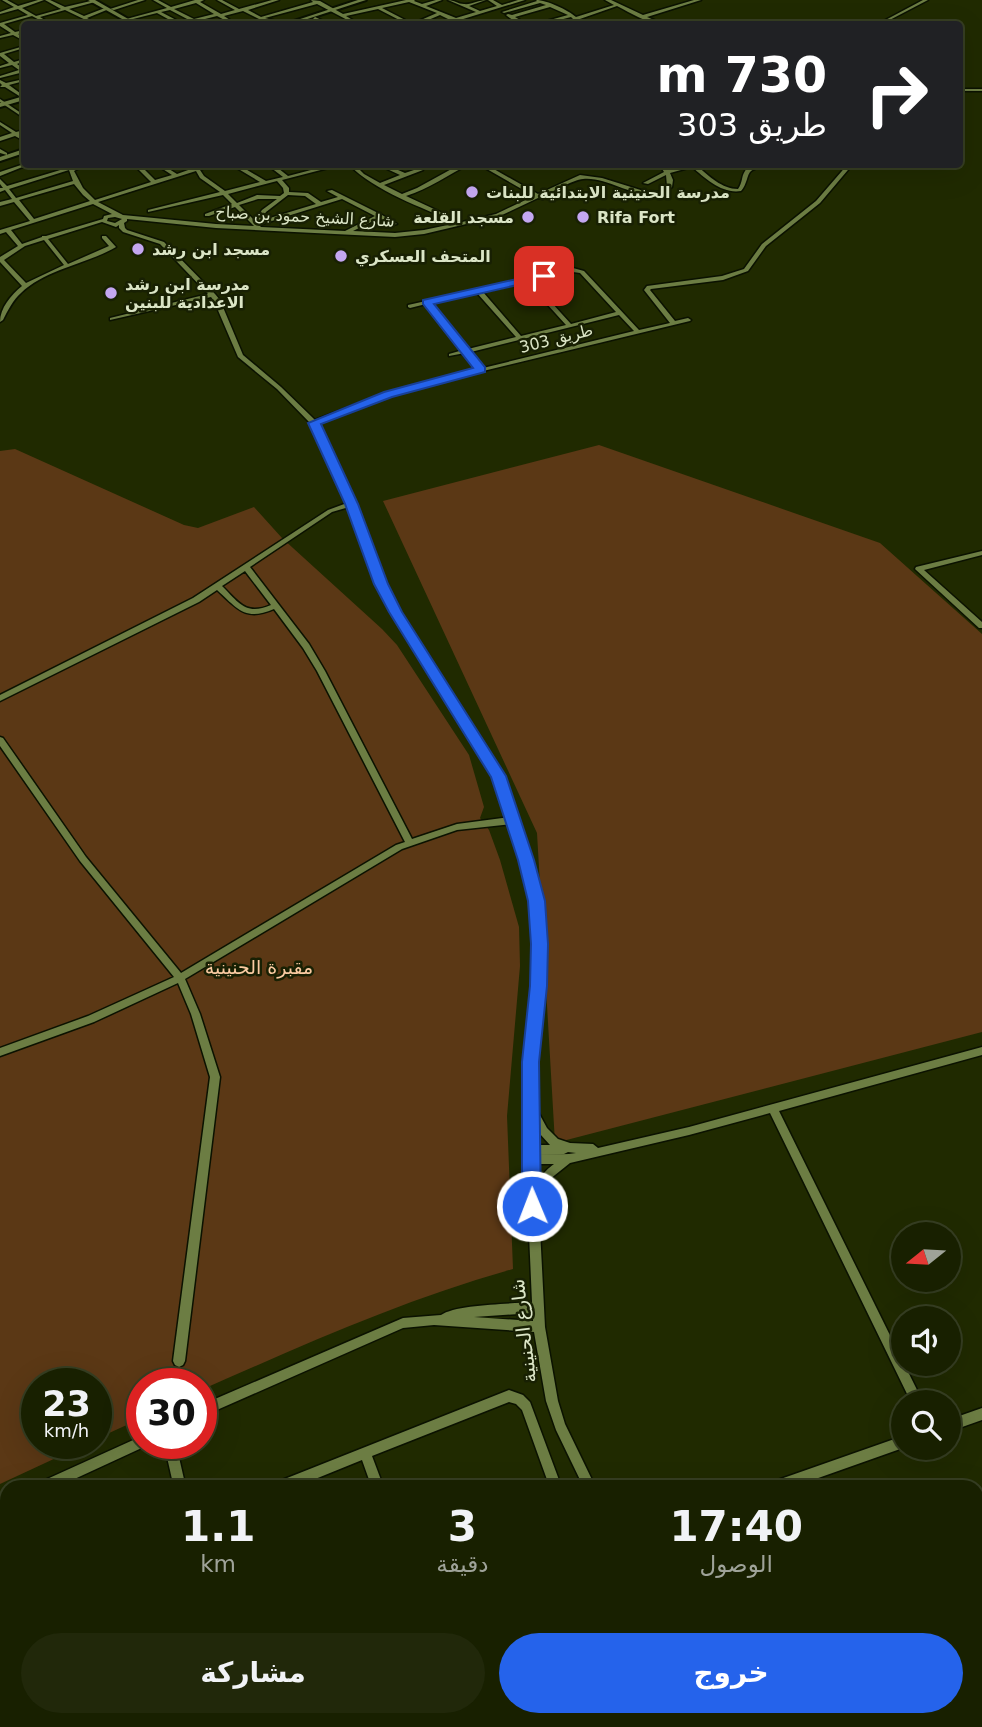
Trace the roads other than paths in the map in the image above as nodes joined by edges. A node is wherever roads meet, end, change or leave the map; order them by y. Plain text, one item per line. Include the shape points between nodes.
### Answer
1 (44, 0) edge
2 (96, 0) edge
3 (143, 0) edge
4 (155, 0) edge
5 (198, 0) edge
6 (241, 0) edge
7 (277, 0) edge
8 (363, 0) edge
9 (410, 0) edge
10 (440, 0) edge
11 (450, 0) edge
12 (484, 0) edge
13 (490, 0) edge
14 (523, 0) edge
15 (607, 0) edge
16 (668, 0) edge
17 (699, 0) edge
18 (926, 0) edge
19 (5, 1) edge
20 (221, 1) edge
21 (315, 1) edge
22 (540, 1) edge
23 (270, 2) junction
24 (513, 3) junction
25 (354, 4) junction
26 (551, 5) junction
27 (617, 5) junction
28 (253, 6) junction
29 (422, 6) junction
30 (465, 6) junction
31 (499, 6) junction
32 (680, 6) junction
33 (18, 7) junction
34 (205, 7) junction
35 (171, 8) junction
36 (520, 8) junction
37 (65, 9) junction
38 (109, 9) junction
39 (380, 9) junction
40 (241, 10) junction
41 (289, 10) junction
42 (158, 12) junction
43 (333, 12) junction
44 (365, 12) junction
45 (480, 12) junction
46 (0, 13) edge
47 (72, 13) junction
48 (439, 14) junction
49 (507, 14) junction
50 (219, 15) junction
51 (34, 16) junction
52 (342, 16) junction
53 (303, 17) dead end
54 (642, 17) junction
55 (83, 18) junction
56 (261, 18) junction
57 (315, 18) junction
58 (573, 19) edge
59 (349, 20) edge
60 (400, 20) joint
61 (454, 20) junction
62 (43, 21) joint
63 (90, 21) edge
64 (130, 21) edge
65 (174, 21) edge
66 (193, 21) joint
67 (227, 21) edge
68 (246, 21) edge
69 (257, 21) edge
70 (272, 21) edge
71 (302, 21) edge
72 (320, 21) edge
73 (397, 21) edge
74 (423, 21) edge
75 (457, 21) edge
76 (520, 21) edge
77 (651, 21) edge
78 (886, 21) edge
79 (0, 24) edge
80 (21, 32) edge
81 (15, 34) junction
82 (0, 37) edge
83 (21, 38) edge
84 (21, 48) edge
85 (0, 54) edge
86 (21, 61) edge
87 (14, 63) junction
88 (0, 67) edge
89 (21, 68) edge
90 (21, 72) edge
91 (21, 80) edge
92 (1, 82) edge
93 (963, 90) edge
94 (982, 90) edge
95 (21, 96) edge
96 (21, 99) edge
97 (2, 103) edge
98 (21, 117) edge
99 (21, 120) edge
100 (3, 125) edge
101 (21, 132) edge
102 (16, 134) junction
103 (21, 138) edge
104 (0, 139) edge
105 (21, 150) edge
106 (1, 155) edge
107 (21, 166) edge
108 (70, 168) edge
109 (139, 168) edge
110 (164, 168) edge
111 (197, 168) edge
112 (200, 168) edge
113 (240, 168) edge
114 (257, 168) edge
115 (275, 168) edge
116 (298, 168) edge
117 (323, 168) edge
118 (354, 168) edge
119 (388, 168) edge
120 (456, 168) edge
121 (487, 168) edge
122 (664, 168) edge
123 (684, 168) edge
124 (699, 168) edge
125 (753, 168) edge
126 (848, 168) edge
127 (421, 169) joint
128 (304, 172) junction
129 (668, 172) junction
130 (248, 173) junction
131 (0, 174) edge
132 (175, 175) junction
133 (404, 175) junction
134 (287, 177) junction
135 (38, 179) junction
136 (438, 179) junction
137 (279, 180) junction
138 (0, 181) edge
139 (76, 182) junction
140 (153, 182) junction
141 (265, 183) junction
142 (646, 183) dead end
143 (381, 184) junction
144 (3, 189) edge
145 (49, 189) junction
146 (330, 191) dead end
147 (223, 192) junction
148 (287, 192) junction
149 (279, 197) junction
150 (343, 197) junction
151 (401, 197) junction
152 (541, 198) junction
153 (17, 199) junction
154 (94, 201) junction
155 (191, 202) junction
156 (319, 203) junction
157 (0, 204) edge
158 (236, 204) junction
159 (102, 207) junction
160 (150, 211) dead end
161 (207, 215) junction
162 (380, 216) junction
163 (122, 219) junction
164 (33, 221) junction
165 (108, 222) junction
166 (460, 222) junction
167 (394, 224) dead end
168 (216, 226) junction
169 (257, 226) junction
170 (3, 230) edge
171 (343, 233) junction
172 (44, 237) junction
173 (104, 237) dead end
174 (145, 237) junction
175 (21, 246) junction
176 (0, 259) edge
177 (67, 266) junction
178 (528, 280) junction
179 (24, 285) junction
180 (479, 290) junction
181 (213, 295) junction
182 (427, 302) junction
183 (410, 306) dead end
184 (621, 313) junction
185 (112, 319) dead end
186 (0, 320) edge
187 (688, 320) dead end
188 (674, 324) junction
189 (570, 326) junction
190 (638, 332) junction
191 (520, 338) junction
192 (467, 351) junction
193 (451, 355) dead end
194 (481, 369) junction
195 (314, 423) junction
196 (351, 504) junction
197 (982, 553) edge
198 (247, 568) junction
199 (218, 587) junction
200 (275, 606) junction
201 (982, 626) edge
202 (0, 698) edge
203 (0, 740) edge
204 (515, 820) junction
205 (410, 843) junction
206 (180, 978) junction
207 (982, 1051) edge
208 (0, 1052) edge
209 (530, 1104) junction
210 (772, 1108) junction
211 (567, 1154) junction
212 (531, 1155) junction
213 (532, 1230) junction
214 (538, 1307) junction
215 (434, 1320) junction
216 (539, 1327) junction
217 (179, 1361) dead end
218 (911, 1390) edge
219 (217, 1404) edge
220 (982, 1414) edge
221 (961, 1421) edge
222 (891, 1446) edge
223 (126, 1448) edge
224 (365, 1453) junction
225 (173, 1459) edge
226 (57, 1480) edge
227 (178, 1480) edge
228 (297, 1480) edge
229 (375, 1480) edge
230 (553, 1480) edge
231 (586, 1480) edge
232 (795, 1480) edge

1 - 33 street
1 - 37 street
2 - 37 street
2 - 38 street
3 - 38 street
4 - 35 street
5 - 34 street
5 - 35 street
6 - 28 street
7 - 23 street
8 - 25 street
9 - 29 street
9 - 39 street
10 - 29 street
11 - 30 street
12 - 30 street
13 - 31 street
14 - 24 street
15 - 27 street
16 - 32 street
17 - 32 street
18 - 78 street
19 - 33 street
20 - 34 street
20 - 40 street
21 - 41 street
21 - 43 street
22 - 26 street
22 - 36 street
23 - 28 street
23 - 41 street
24 - 31 street
24 - 36 street
25 - 43 street
25 - 44 street
26 - 49 street
26 - 58 street
27 - 54 street
27 - 58 street
28 - 40 street
29 - 48 street
30 - 45 street
31 - 45 street
31 - 49 street
32 - 54 street
33 - 46 street
33 - 51 street
34 - 50 street
35 - 42 street
35 - 66 street
36 - 49 street
37 - 47 street
37 - 51 street
38 - 55 street
38 - 64 street
39 - 44 street
39 - 60 street
40 - 50 street
40 - 56 street
41 - 53 street
41 - 56 street
42 - 64 street
42 - 65 street
43 - 52 street
43 - 57 street
44 - 52 street
45 - 61 street
47 - 55 street
47 - 62 street
48 - 61 street
48 - 74 street
49 - 76 street
50 - 66 street
50 - 67 street
51 - 62 street
51 - 79 street
52 - 59 street
54 - 77 street
55 - 63 street
56 - 68 street
56 - 69 street
56 - 70 street
57 - 71 street
57 - 72 street
60 - 73 street
61 - 75 street
79 - 81 street
80 - 81 street
81 - 82 street
81 - 83 street
84 - 85 street
85 - 87 street
86 - 87 street
87 - 88 street
87 - 89 street
90 - 92 street
91 - 92 street
92 - 95 street
93 - 94 street
96 - 97 street
97 - 98 street
99 - 100 street
100 - 102 street
101 - 102 street
102 - 103 street
102 - 104 street
105 - 106 street
107 - 131 street
108 - 135 street
108 - 139 street, شارع الحنينية
109 - 140 street
110 - 132 street
111 - 132 street
112 - 147 street via 202,177
113 - 130 street
114 - 130 street
115 - 134 street
116 - 128 street
117 - 128 street
118 - 143 street
119 - 133 street
120 - 136 street
121 - 152 street
122 - 129 street
123 - 129 street
124 - 125 street via 718,187 735,190 742,188 746,173
126 - 188 street via 818,202 765,245 746,270 723,278 649,287
127 - 133 street
127 - 136 street
128 - 134 street
129 - 142 street
129 - 152 street, شارع الشيخ حمود بن صباح via 669,187 654,194 585,177 574,178
130 - 141 street
132 - 140 street
133 - 143 street
134 - 137 street
135 - 144 street
135 - 145 street
136 - 151 street
137 - 141 street
137 - 148 street
138 - 144 street
139 - 145 street
139 - 154 street, شارع الحنينية
140 - 154 street
141 - 147 street
143 - 151 street
144 - 153 street
145 - 153 street
146 - 150 street
147 - 155 street
147 - 158 street
148 - 149 street
148 - 156 street via 306,194
149 - 158 street
149 - 169 street
150 - 156 street
150 - 162 street
151 - 166 street
152 - 166 street, شارع الشيخ حمود بن صباح via 498,215
153 - 157 street
153 - 164 street
154 - 159 street, شارع الحنينية
154 - 164 street
155 - 160 street
155 - 161 street
156 - 169 street
158 - 161 street
158 - 169 street
159 - 163 street, شارع الحنينية
159 - 165 street
161 - 168 street
162 - 167 street
162 - 171 street
163 - 165 street, شارع الشيخ حمود بن صباح
163 - 168 street, شارع الشيخ حمود بن صباح
163 - 174 street, شارع الحنينية via 125,231
164 - 170 street
165 - 172 street
165 - 174 street, شارع الحنينية via 117,233
166 - 171 street, شارع الشيخ حمود بن صباح via 395,235
168 - 169 street, شارع الشيخ حمود بن صباح
169 - 171 street, شارع الشيخ حمود بن صباح
170 - 175 street
172 - 175 street
172 - 177 street
173 - 177 street via 113,247
174 - 181 street, شارع الحنينية via 162,243
175 - 176 street
176 - 179 street
177 - 179 street
178 - 180 street, طريق 303
178 - 184 street, طريق 303 via 582,272
178 - 189 street, طريق 303
179 - 186 street
180 - 182 street, طريق 303
180 - 191 street, طريق 303
181 - 185 street
181 - 195 street, شارع الحنينية via 240,356
182 - 183 street, طريق 303
182 - 192 street
184 - 189 street, طريق 303
184 - 190 street, طريق 303
187 - 188 street, طريق 303
188 - 190 street, طريق 303
189 - 191 street, طريق 303
190 - 194 street, طريق 303
191 - 192 street, طريق 303
192 - 193 street, طريق 303
192 - 194 street
194 - 195 street, طريق 303 via 388,394
195 - 196 street, شارع الحنينية
196 - 198 street via 330,511
196 - 204 street, شارع الحنينية via 390,603 492,764
197 - 201 street via 919,569
198 - 199 street
198 - 200 street
199 - 200 street via 247,613 260,614
199 - 202 street
200 - 205 street via 321,671
203 - 206 street via 83,859
204 - 205 street via 457,827
204 - 209 street, شارع الحنينية via 536,901 539,944
205 - 206 street
206 - 208 street via 91,1019
206 - 217 street via 215,1077
207 - 210 street
209 - 211 street via 545,1137
209 - 212 street, شارع الحنينية
210 - 211 street via 689,1131
210 - 218 street
211 - 212 street
211 - 213 street via 546,1176 542,1217
212 - 213 street, شارع الحنينية
213 - 214 street, شارع الحنينية
214 - 215 street
214 - 216 street, شارع الحنينية
215 - 216 street
215 - 219 street via 403,1323
216 - 231 street, شارع الحنينية via 552,1401
220 - 221 street
222 - 232 street
223 - 226 street
224 - 228 street
224 - 229 street
224 - 230 street via 509,1396 526,1406
225 - 227 street

